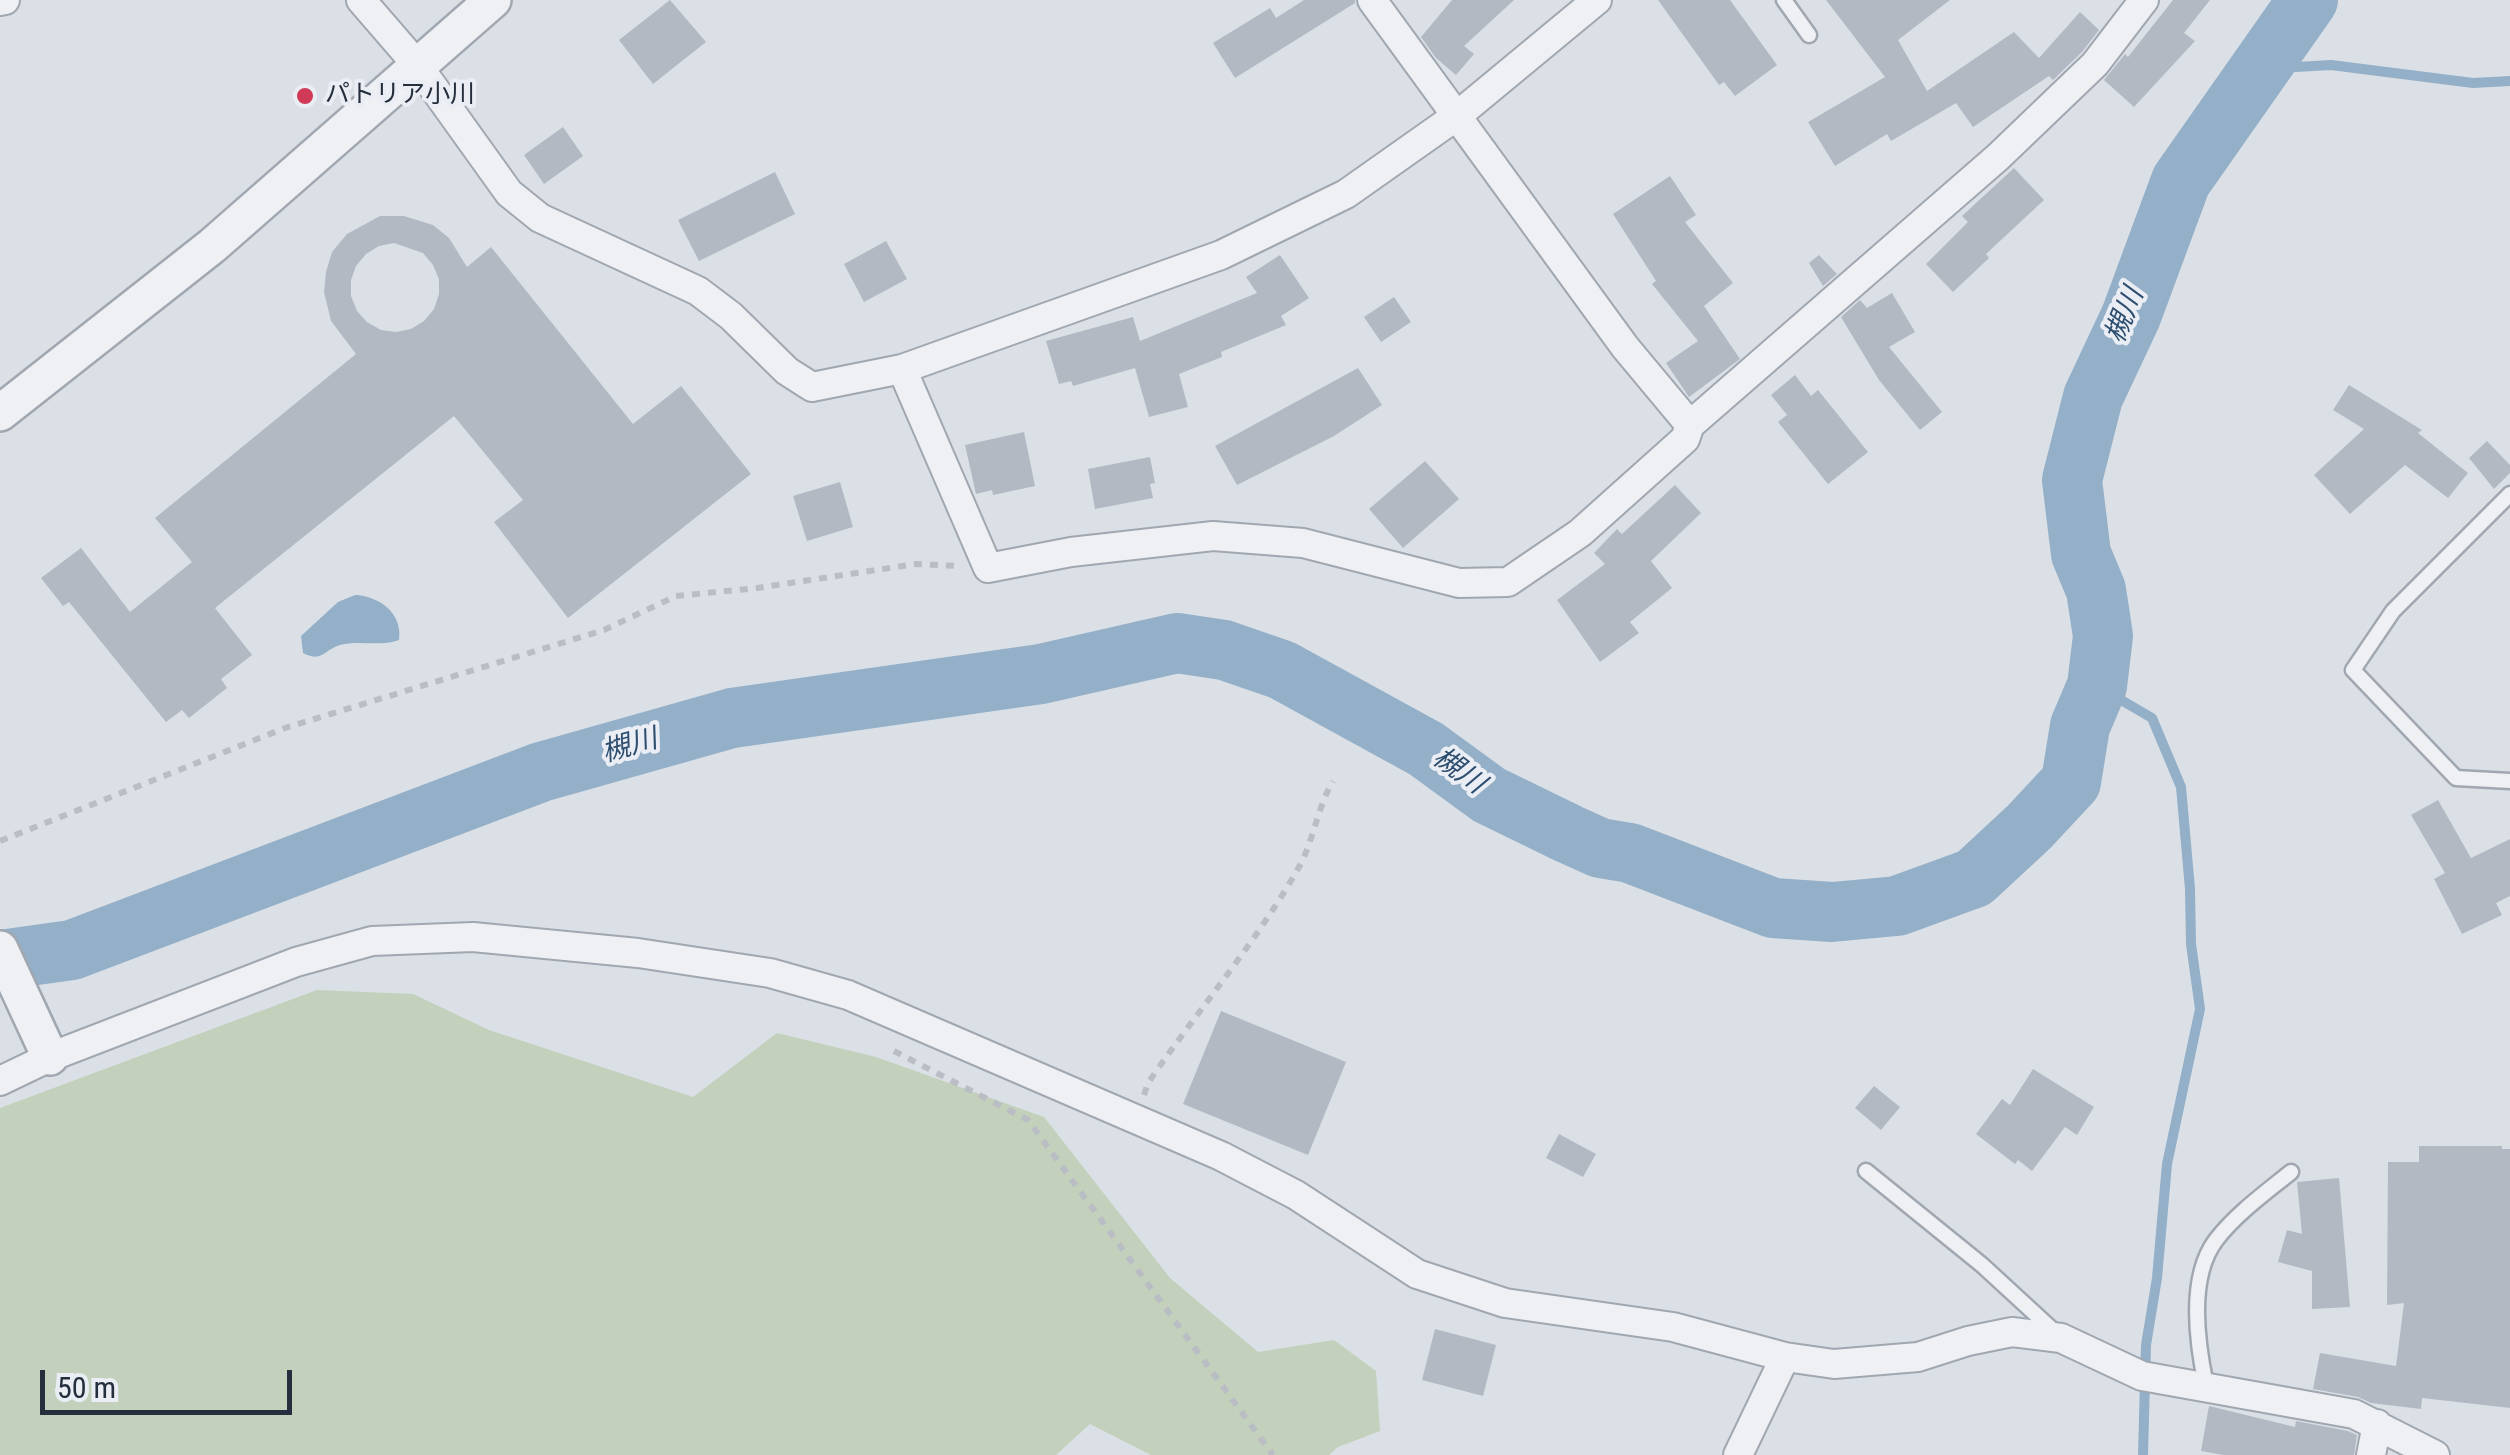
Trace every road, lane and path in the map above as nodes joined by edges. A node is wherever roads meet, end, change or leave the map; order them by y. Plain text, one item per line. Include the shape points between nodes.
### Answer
1 (361, 0) edge
2 (493, 0) edge
3 (1372, 0) edge
4 (1597, 0) edge
5 (1784, 0) edge
6 (2144, 0) edge
7 (1809, 35) dead end
8 (418, 66) junction
9 (1458, 114) junction
10 (902, 370) junction
11 (0, 413) edge
12 (1690, 426) junction
13 (2510, 495) edge
14 (988, 568) junction
15 (1333, 781) dead end
16 (2510, 781) edge
17 (0, 841) edge
18 (0, 949) edge
19 (45, 1046) junction
20 (883, 1046) dead end
21 (0, 1081) edge
22 (1135, 1120) junction
23 (1866, 1170) dead end
24 (2291, 1172) dead end
25 (2061, 1338) junction
26 (1785, 1356) junction
27 (2206, 1385) junction
28 (2377, 1424) junction
29 (1274, 1455) edge
30 (1738, 1455) edge
31 (2372, 1455) edge
32 (2435, 1455) edge

1 - 8 street
2 - 8 street
3 - 9 street
4 - 9 street
5 - 7 lane
6 - 12 street via 2095,64 1998,157
8 - 10 street via 510,193 540,218 698,291 812,387
8 - 11 street via 212,246
9 - 10 street via 1346,194 1221,255
9 - 12 street
10 - 14 street
12 - 14 street via 1684,440 1580,533 1508,582 1459,583 1303,543 1213,536
13 - 16 lane via 2393,611 2354,670 2456,778
14 - 17 path via 916,564 676,596 604,630 285,728
15 - 22 path via 1300,864 1148,1082
18 - 19 street
19 - 21 street
19 - 22 street via 372,941 474,937 770,973 848,995
20 - 29 path via 1028,1120
22 - 26 street via 1296,1195 1417,1274 1505,1303 1673,1328
23 - 25 lane
24 - 27 lane via 2214,1242 2202,1268 2197,1342
25 - 26 street via 2012,1332 1918,1356 1834,1364
25 - 27 street via 2142,1376
26 - 30 street
27 - 28 street
28 - 31 street
28 - 32 street

